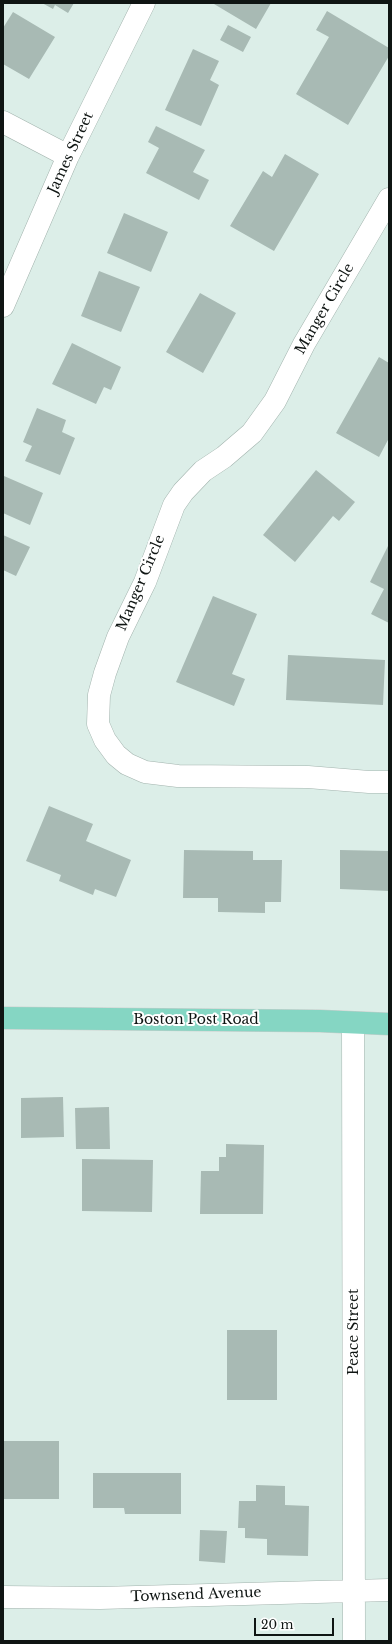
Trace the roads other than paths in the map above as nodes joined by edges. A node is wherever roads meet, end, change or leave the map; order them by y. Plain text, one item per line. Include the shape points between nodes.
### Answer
1 (144, 3) edge
2 (3, 122) edge
3 (68, 156) junction
4 (389, 199) edge
5 (3, 306) edge
6 (389, 782) edge
7 (3, 1018) edge
8 (353, 1023) junction
9 (389, 1024) edge
10 (354, 1590) junction
11 (389, 1590) edge
12 (3, 1597) edge
13 (354, 1641) edge

1 - 3 street, James Street
2 - 3 street
3 - 5 street, James Street
4 - 6 street, Manger Circle via 304,344 275,401 252,433 203,471 174,505 145,582 118,637 105,673 99,695 98,724 116,755 127,764 145,772 178,776 308,777
7 - 8 main road, Boston Post Road
8 - 9 main road, Boston Post Road
8 - 10 street, Peace Street
10 - 11 street, Townsend Avenue
10 - 12 street, Townsend Avenue via 100,1598
10 - 13 street, Peace Street

